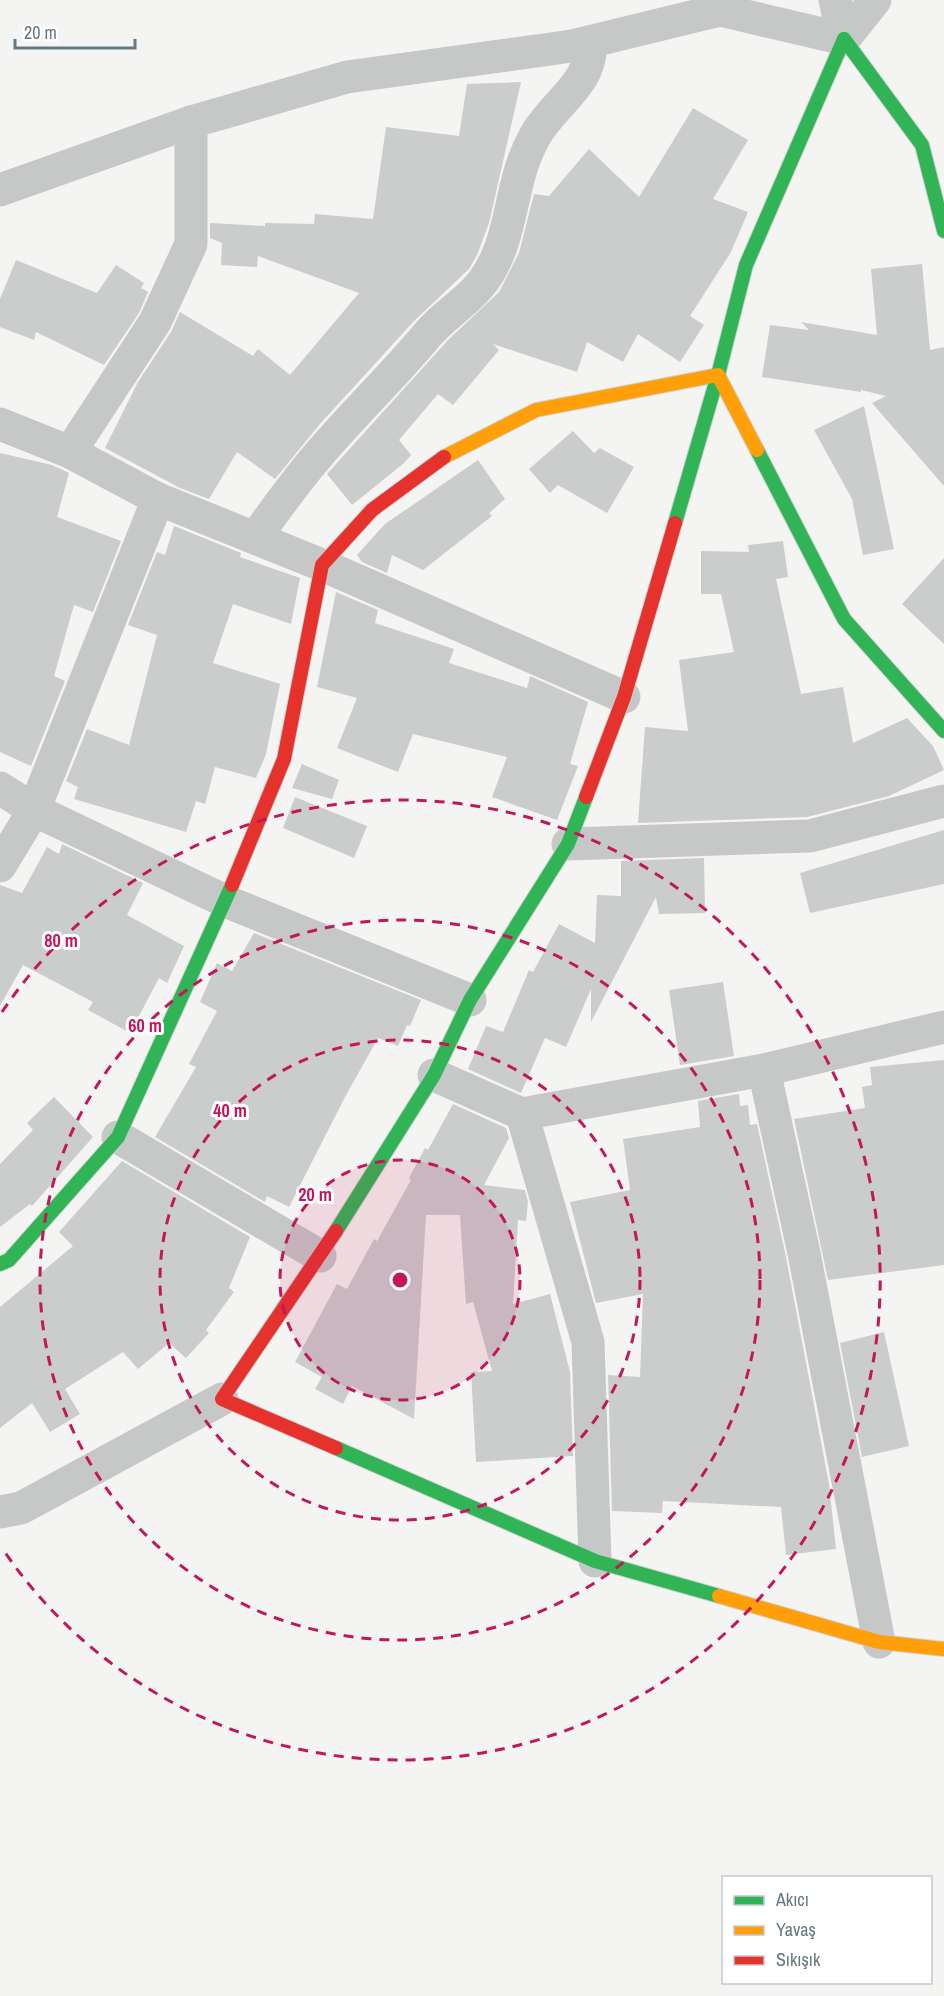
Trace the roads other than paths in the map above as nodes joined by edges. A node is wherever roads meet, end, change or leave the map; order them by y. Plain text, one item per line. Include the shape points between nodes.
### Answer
1 (835, 0) edge
2 (875, 0) edge
3 (844, 39) junction
4 (590, 42) junction
5 (191, 122) junction
6 (0, 190) edge
7 (944, 231) edge
8 (718, 375) junction
9 (0, 423) edge
10 (70, 453) junction
11 (158, 499) junction
12 (255, 538) junction
13 (322, 565) junction
14 (624, 697) junction
15 (944, 731) edge
16 (0, 788) edge
17 (944, 801) edge
18 (34, 810) junction
19 (568, 844) junction
20 (0, 866) edge
21 (225, 901) junction
22 (470, 1000) junction
23 (944, 1028) edge
24 (764, 1070) junction
25 (434, 1075) junction
26 (522, 1114) junction
27 (118, 1137) junction
28 (320, 1256) junction
29 (0, 1264) edge
30 (222, 1399) junction
31 (0, 1512) edge
32 (595, 1561) junction
33 (879, 1642) junction
34 (944, 1649) edge

1 - 3 street
2 - 3 street
3 - 4 street via 720,10
3 - 7 street via 922,145
3 - 8 street via 746,265
4 - 5 street via 347,77
4 - 12 street via 587,71 552,110 521,163 506,235 484,280 443,318 321,452
5 - 6 street
5 - 10 street via 191,244 155,322
8 - 13 street via 536,410 451,452 372,510
8 - 14 street
8 - 15 street via 844,619
9 - 10 street
10 - 11 street
11 - 12 street
11 - 18 street
12 - 13 street
13 - 14 street
13 - 21 street via 284,759
14 - 19 street
16 - 18 street
17 - 19 street via 810,836
18 - 20 street
18 - 21 street
19 - 22 street
21 - 22 street
21 - 27 street
22 - 25 street
23 - 24 street
24 - 26 street
24 - 33 street via 804,1253
25 - 26 street
25 - 28 street
26 - 32 street via 588,1342
27 - 28 street
27 - 29 street via 9,1260
28 - 30 street
30 - 31 street via 21,1508
30 - 32 street
32 - 33 street
33 - 34 street

